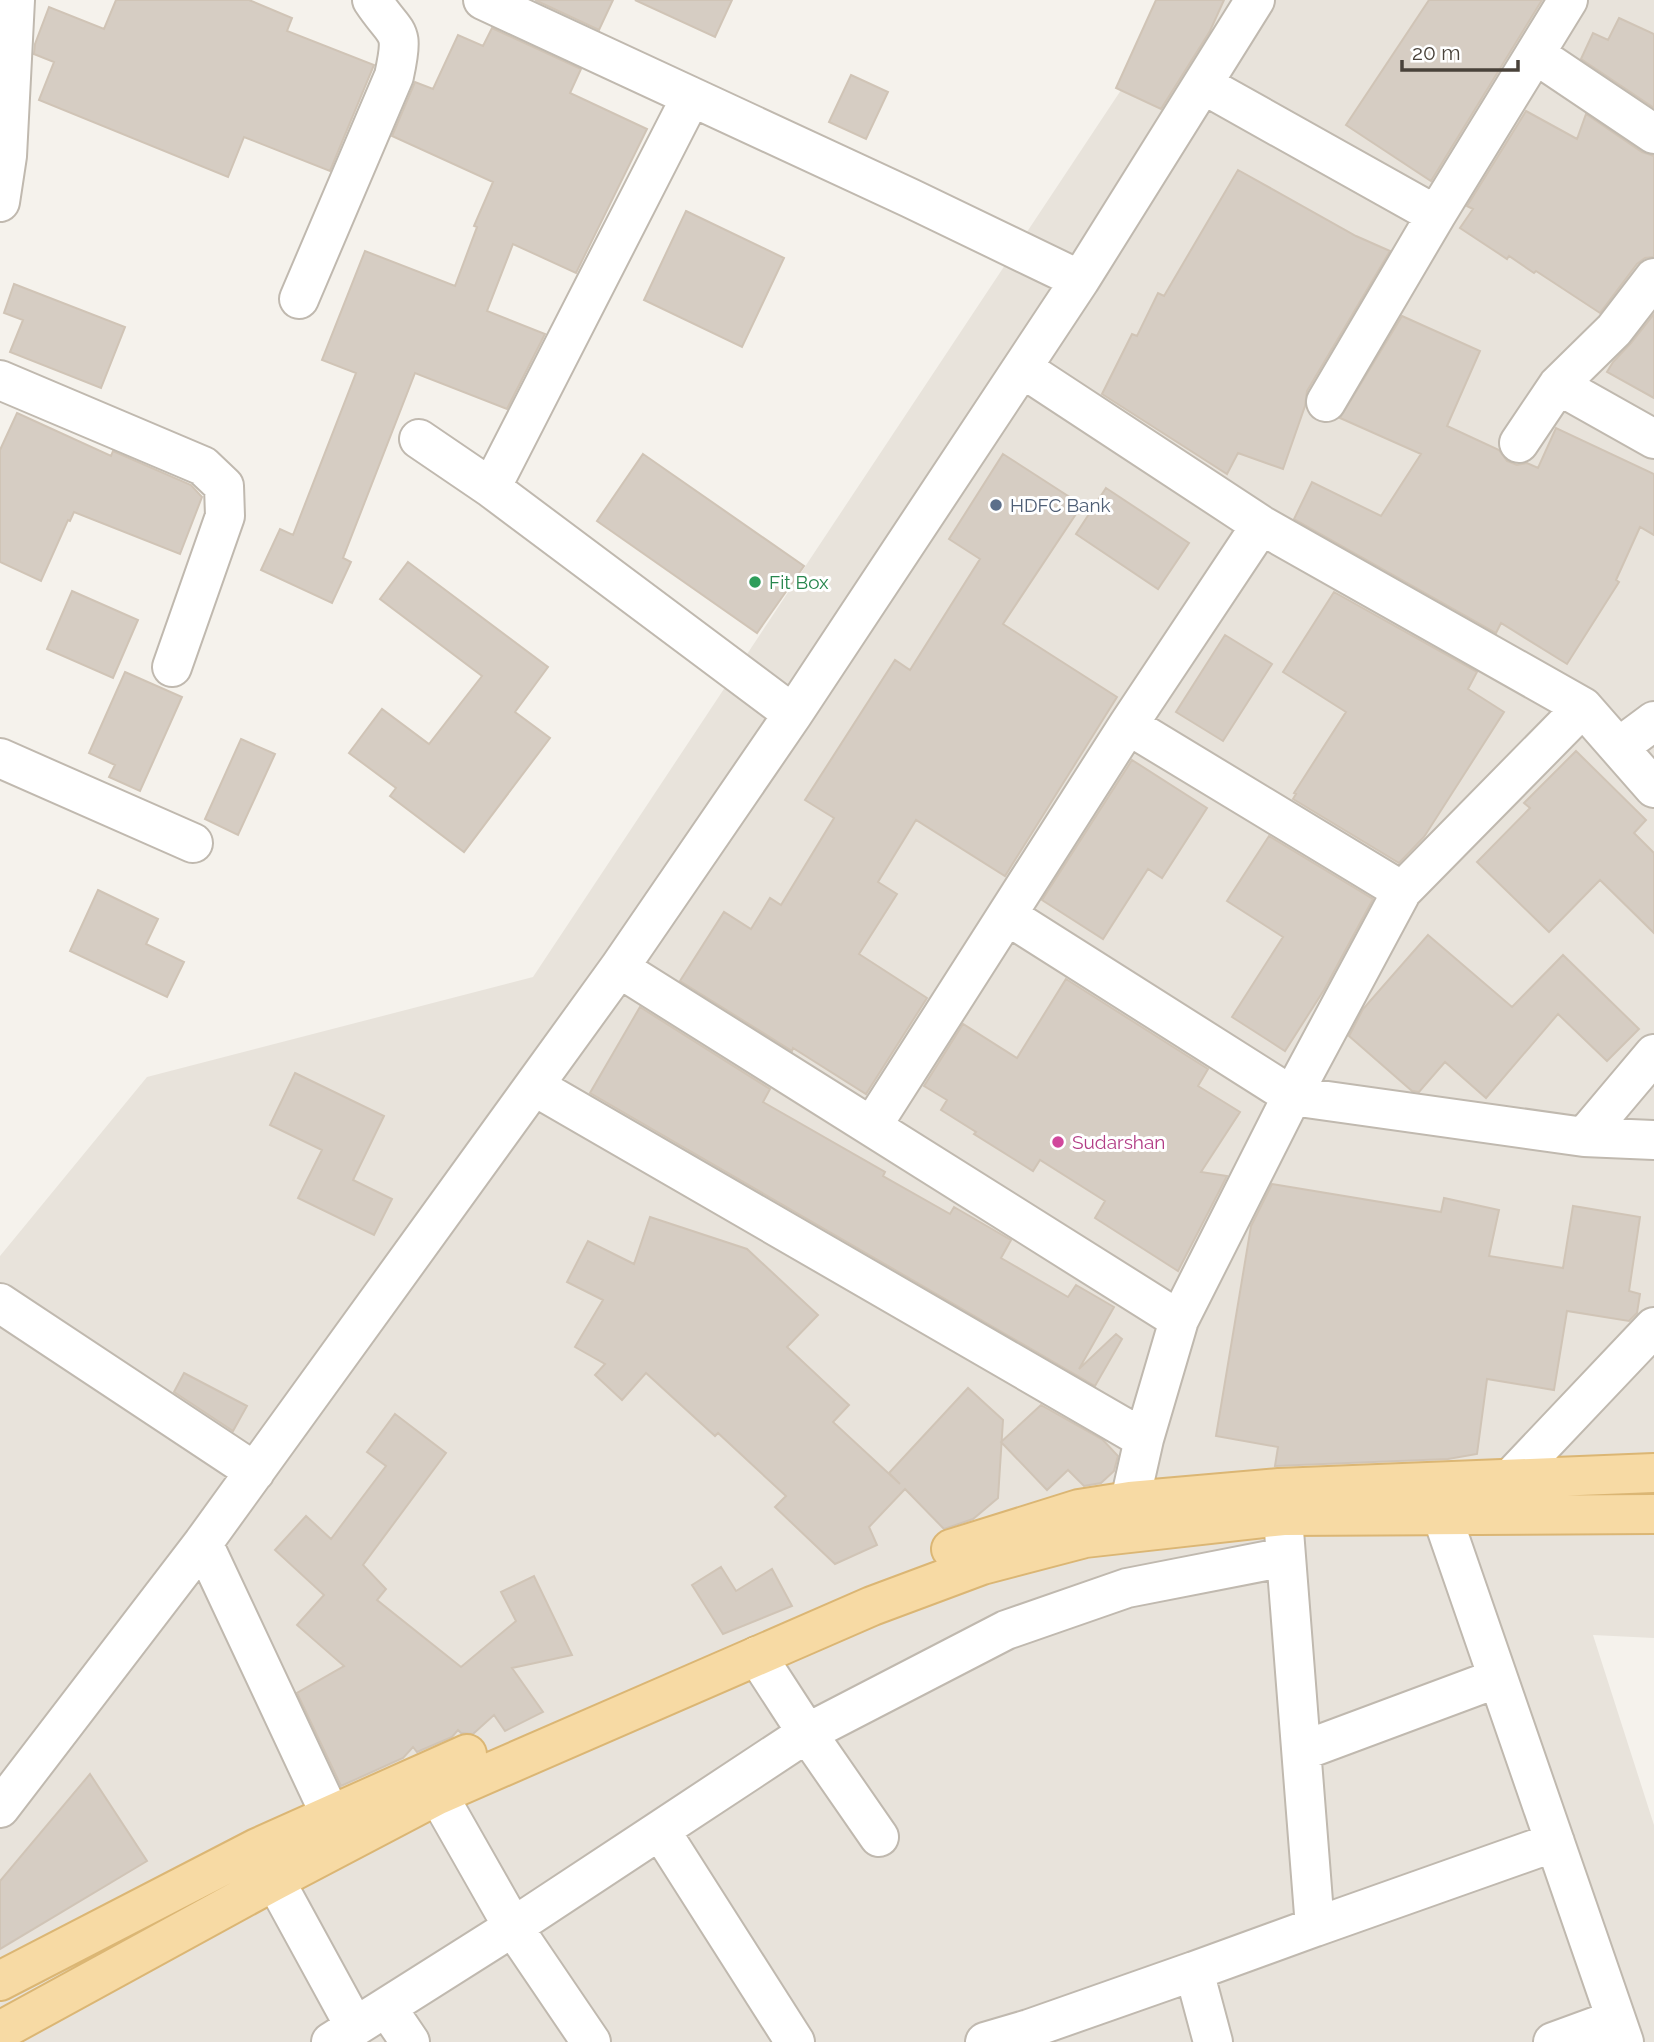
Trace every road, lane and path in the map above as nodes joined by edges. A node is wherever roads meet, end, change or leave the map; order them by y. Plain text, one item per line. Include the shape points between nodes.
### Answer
1 (15, 0) edge
2 (372, 0) edge
3 (483, 0) edge
4 (1255, 0) edge
5 (1568, 0) edge
6 (1535, 54) junction
7 (1204, 85) junction
8 (691, 97) junction
9 (1654, 134) edge
10 (0, 202) edge
11 (1436, 215) junction
12 (1654, 278) edge
13 (1080, 280) junction
14 (299, 299) dead end
15 (1021, 368) junction
16 (0, 380) edge
17 (1558, 385) junction
18 (1326, 402) dead end
19 (419, 439) dead end
20 (1654, 439) edge
21 (1520, 443) dead end
22 (491, 488) junction
23 (1261, 524) junction
24 (172, 667) dead end
25 (1583, 707) junction
26 (793, 714) junction
27 (1654, 722) edge
28 (1128, 725) junction
29 (1619, 747) junction
30 (0, 758) edge
31 (1654, 788) edge
32 (193, 843) dead end
33 (1402, 891) junction
34 (1007, 916) junction
35 (619, 968) junction
36 (1654, 1054) edge
37 (534, 1086) junction
38 (1292, 1096) junction
39 (872, 1126) junction
40 (1584, 1137) junction
41 (1654, 1140) edge
42 (0, 1303) edge
43 (1179, 1320) junction
44 (1654, 1327) edge
45 (1144, 1439) junction
46 (255, 1472) junction
47 (1654, 1473) edge
48 (1511, 1497) junction
49 (1439, 1499) junction
50 (1130, 1501) junction
51 (1654, 1514) edge
52 (1283, 1517) junction
53 (203, 1543) junction
54 (1286, 1557) junction
55 (757, 1656) junction
56 (1498, 1678) junction
57 (807, 1733) junction
58 (1302, 1751) junction
59 (438, 1796) junction
60 (0, 1808) edge
61 (330, 1814) junction
62 (660, 1830) junction
63 (879, 1837) dead end
64 (1555, 1842) junction
65 (265, 1864) junction
66 (513, 1927) junction
67 (1315, 1927) junction
68 (1194, 1971) junction
69 (0, 1981) edge
70 (358, 2026) edge
71 (1620, 2030) edge
72 (0, 2031) edge
73 (410, 2042) edge
74 (590, 2042) edge
75 (795, 2042) edge
76 (985, 2042) edge
77 (1213, 2042) edge
78 (1553, 2042) edge

1 - 10 street via 7,156
2 - 14 street via 397,29 401,47 394,76
3 - 8 street
4 - 7 street
5 - 6 street
6 - 9 street
6 - 11 street
7 - 11 street
7 - 13 street
8 - 13 street
8 - 22 street
11 - 18 street
12 - 17 street via 1614,330
13 - 15 street
15 - 23 street
15 - 26 street
16 - 24 street via 203,466 224,486 225,516
17 - 20 street
17 - 21 street
19 - 22 street
22 - 26 street
23 - 25 street
23 - 28 street
25 - 29 street
25 - 33 street
26 - 35 street
27 - 29 street
28 - 33 street
28 - 34 street
29 - 31 street
30 - 32 street
33 - 38 street
34 - 38 street
34 - 39 street
35 - 37 street
35 - 39 street
36 - 40 street
37 - 45 street
37 - 46 street
38 - 40 street
38 - 43 street
39 - 43 street
40 - 41 street
42 - 46 street
43 - 45 street
44 - 48 street
45 - 50 street
46 - 53 street
47 - 48 main road
48 - 49 main road
48 - 51 main road
49 - 50 main road via 1279,1488
49 - 52 main road
49 - 56 street
50 - 61 main road via 1079,1509 987,1536 865,1581
52 - 54 street
52 - 55 main road via 1085,1538 982,1565
53 - 60 street
53 - 61 street
54 - 57 street via 1126,1588 1006,1630
54 - 58 street
55 - 57 street
55 - 59 main road
56 - 58 street
56 - 64 street
57 - 62 street
57 - 63 street
58 - 67 street
59 - 65 main road
59 - 66 street
61 - 65 main road
62 - 66 street
62 - 75 street
64 - 67 street
64 - 71 street
65 - 69 main road
65 - 70 street
65 - 72 main road
66 - 70 street
66 - 74 street
67 - 68 street
68 - 76 street
68 - 77 street
70 - 73 street
71 - 78 street

